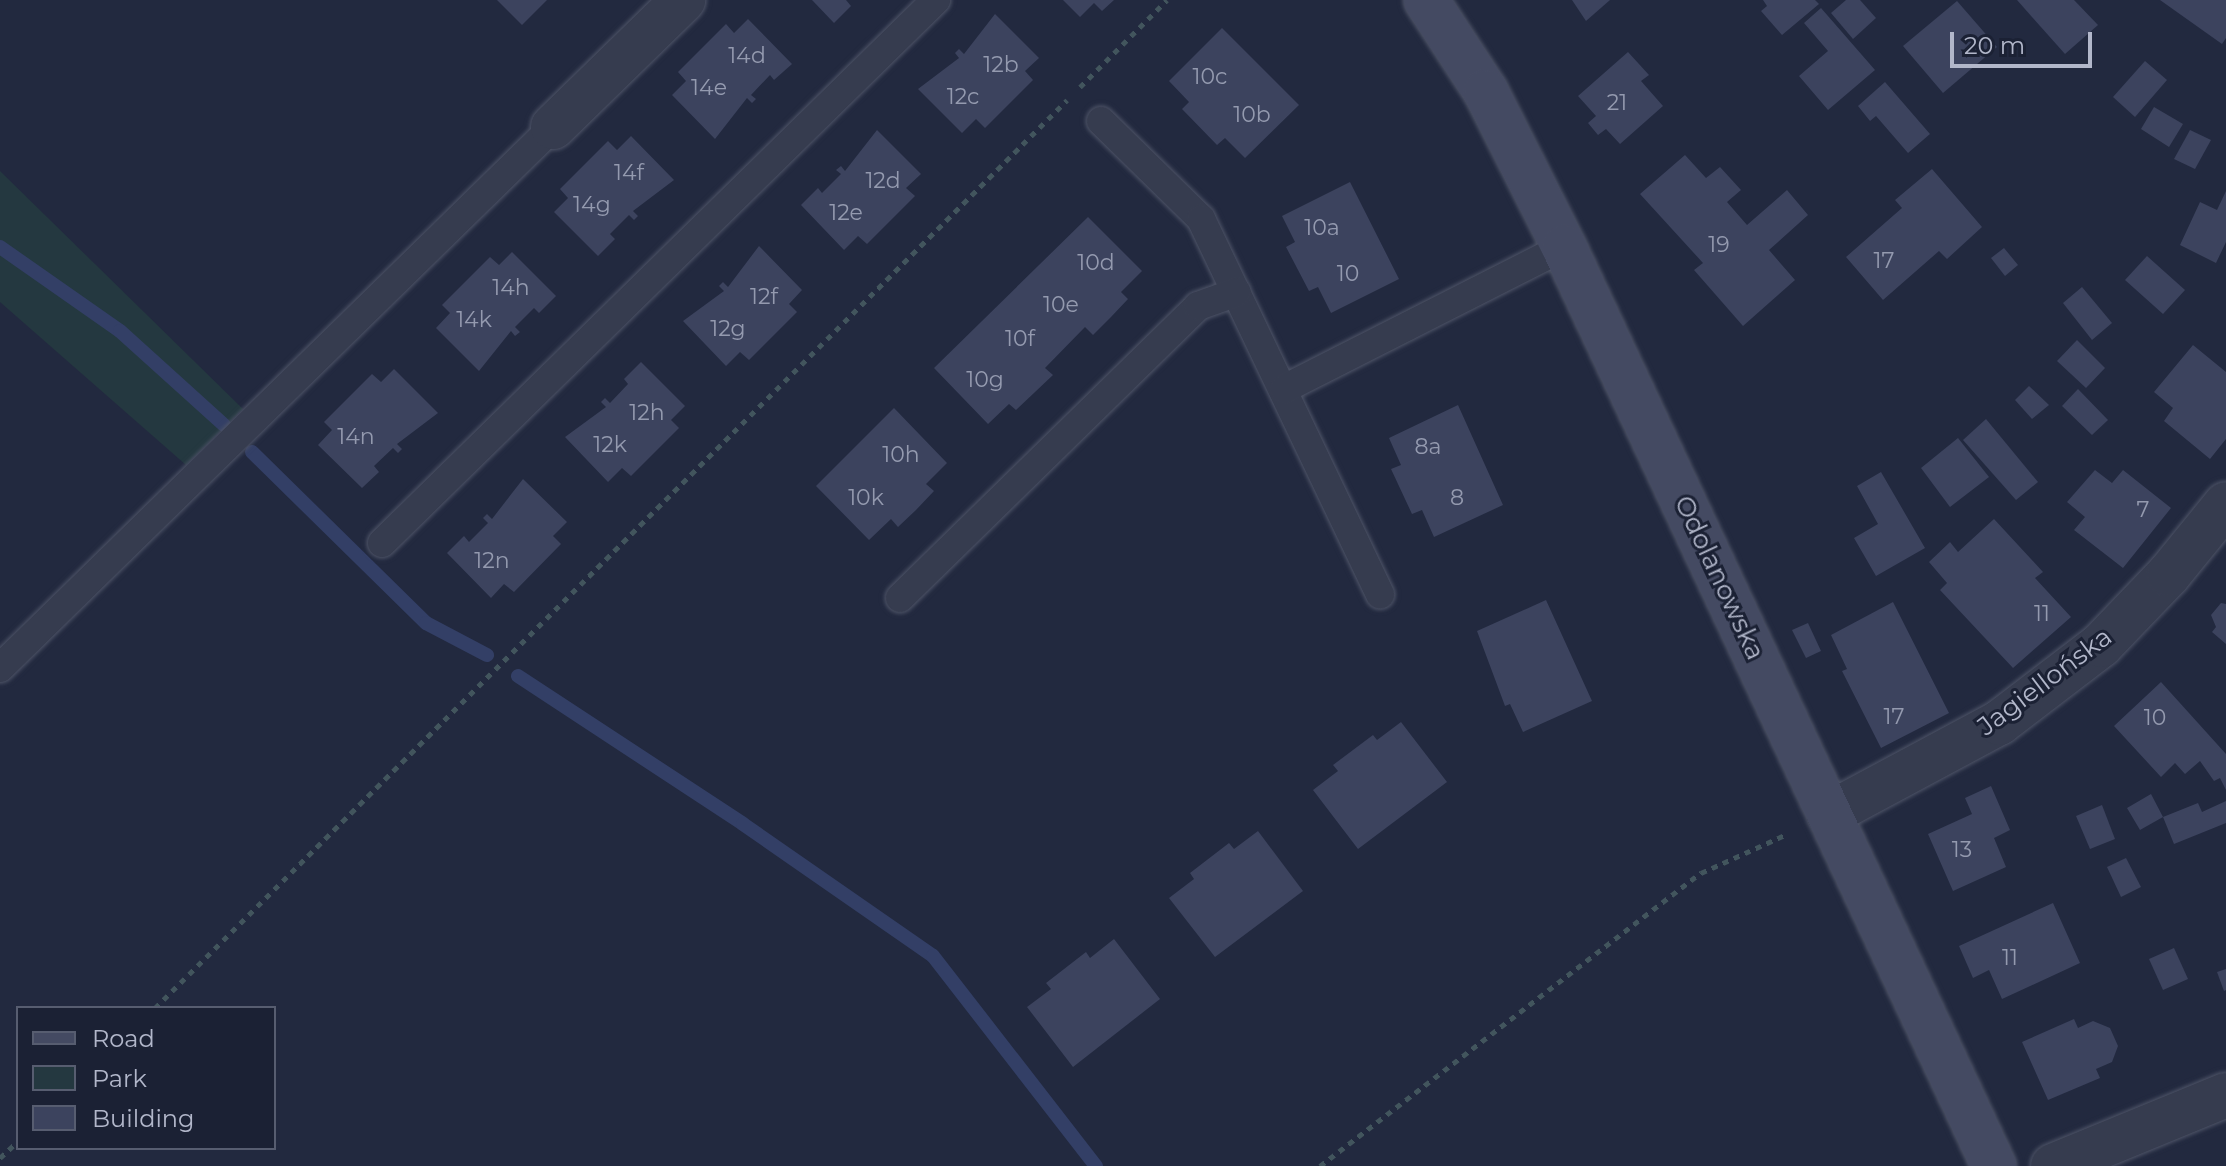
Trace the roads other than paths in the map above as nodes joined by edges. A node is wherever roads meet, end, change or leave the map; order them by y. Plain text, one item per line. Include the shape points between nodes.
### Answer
1 (683, 0) edge
2 (936, 0) edge
3 (1426, 0) edge
4 (1101, 121) dead end
5 (553, 127) joint
6 (1564, 247) junction
7 (1237, 292) junction
8 (1284, 389) junction
9 (2226, 504) edge
10 (382, 543) dead end
11 (1380, 594) dead end
12 (900, 598) dead end
13 (0, 668) edge
14 (1829, 814) junction
15 (2226, 1095) edge
16 (1994, 1166) edge
17 (2053, 1166) edge

1 - 5 street
2 - 10 lane
3 - 6 street, Odolanowska via 1486,92
4 - 7 lane via 1201,219
5 - 13 lane
6 - 8 lane
6 - 14 street, Odolanowska
7 - 8 lane
7 - 12 lane via 1198,306
8 - 11 lane
9 - 14 street, Jagiellońska via 2101,645 1999,723
14 - 16 street, Odolanowska
15 - 17 street

